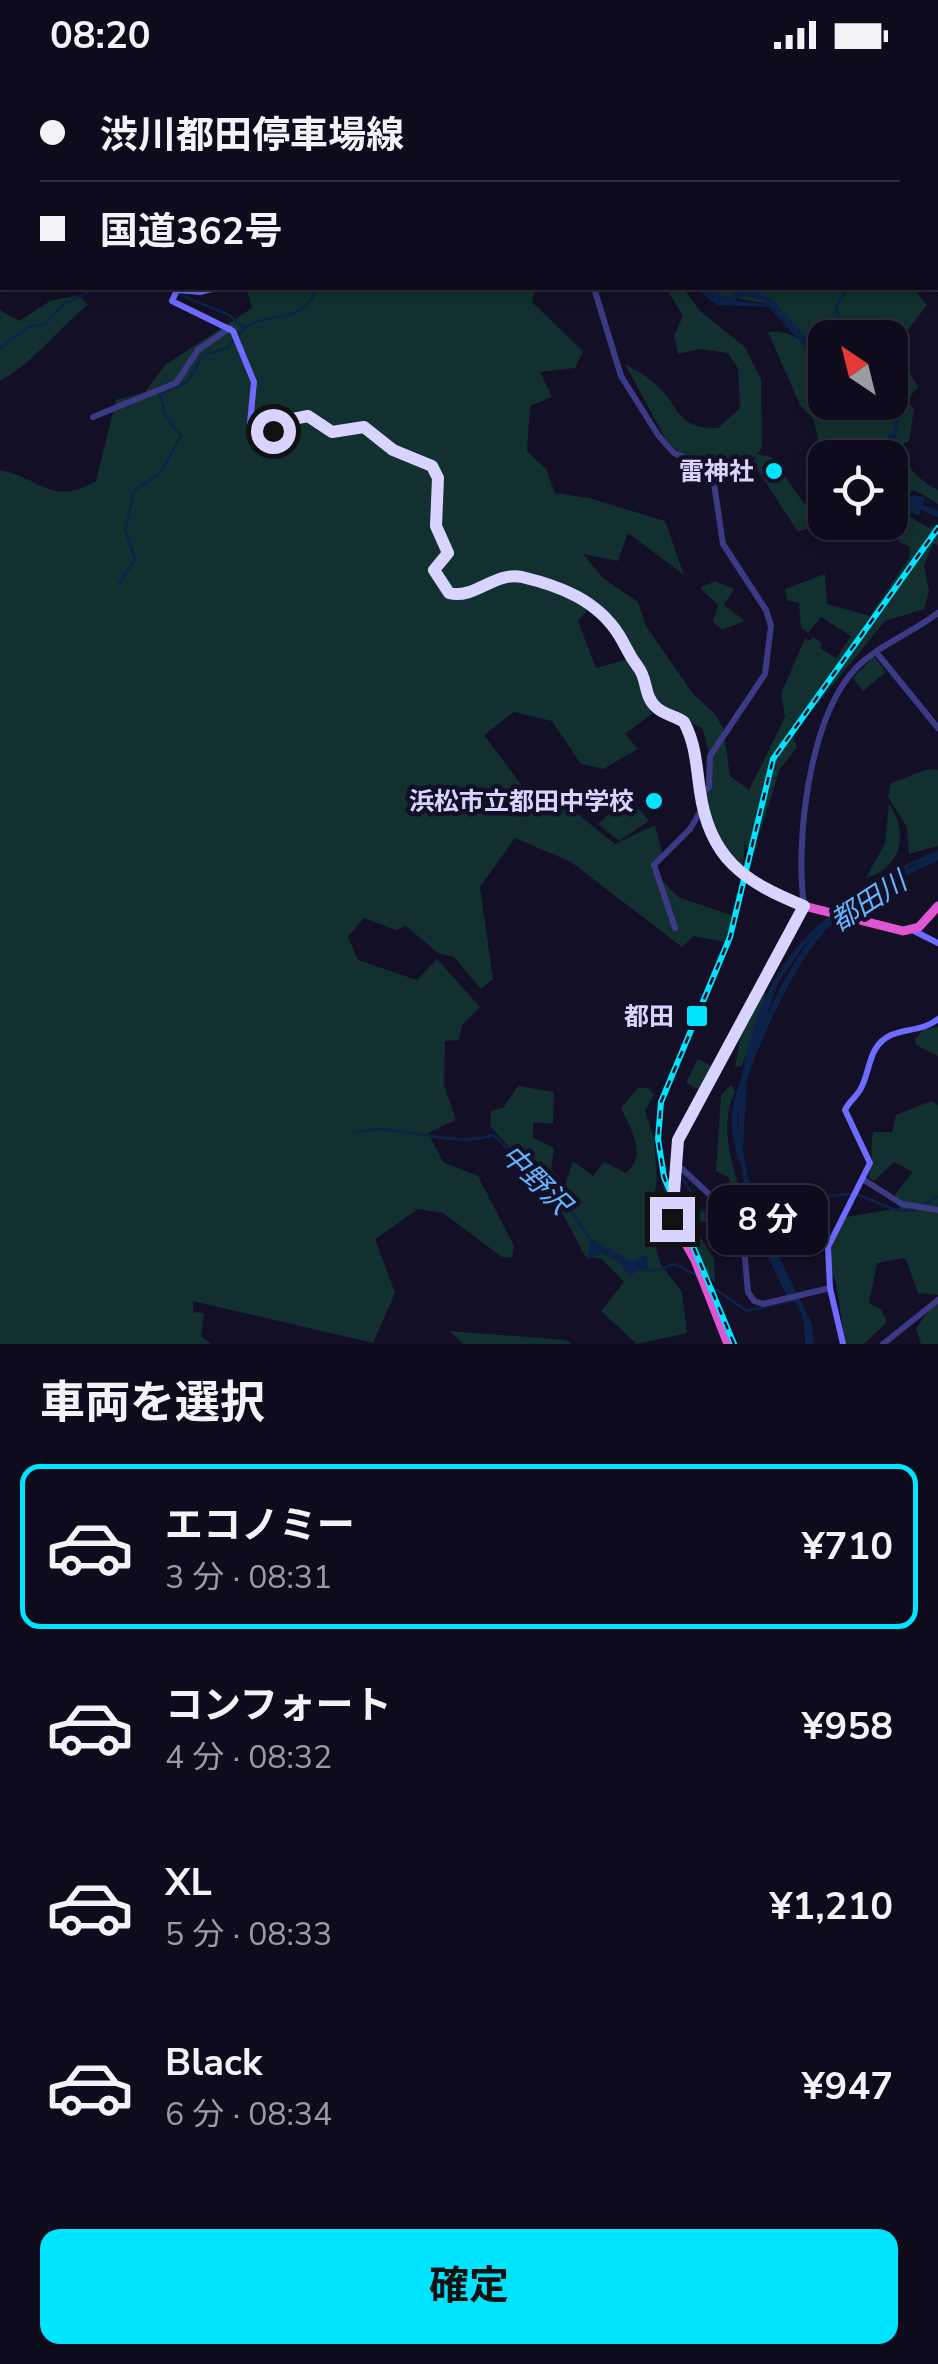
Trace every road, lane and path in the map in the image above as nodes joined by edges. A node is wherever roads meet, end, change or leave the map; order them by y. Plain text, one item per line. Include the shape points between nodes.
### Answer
1 (177, 290) edge
2 (177, 290) edge
3 (208, 290) edge
4 (595, 290) edge
5 (230, 328) junction
6 (93, 417) dead end
7 (938, 613) edge
8 (876, 652) junction
9 (938, 728) edge
10 (700, 795) junction
11 (703, 806) junction
12 (804, 906) junction
13 (938, 906) edge
14 (675, 928) dead end
15 (912, 930) junction
16 (938, 944) edge
17 (938, 1020) edge
18 (680, 1168) junction
19 (864, 1180) junction
20 (938, 1210) edge
21 (830, 1288) junction
22 (938, 1300) edge
23 (728, 1344) edge
24 (843, 1344) edge
25 (883, 1344) edge

1 - 3 main road
2 - 5 main road via 172,301
4 - 10 street via 621,376 654,429 674,453 712,470 723,544 770,618 762,680 710,756 708,787
5 - 6 street via 198,350 176,382
5 - 10 main road via 254,382 250,423 257,434 308,416 332,432 364,427 393,450 432,466 438,478 436,526 448,553 434,570 449,593 520,576 586,600 620,636 628,659 641,670 645,694 684,722 696,753
7 - 8 street
8 - 9 street
8 - 12 street via 849,676 821,724 805,831
10 - 11 main road
11 - 12 main road, bridge via 720,855 740,873
11 - 14 street via 654,865
12 - 15 highway
12 - 18 highway via 678,1140
13 - 15 highway
15 - 16 main road
17 - 19 main road via 886,1037 865,1066 848,1104 850,1127 869,1156
18 - 21 street via 742,1226 750,1297 763,1304
18 - 23 highway via 672,1219
19 - 20 street via 902,1204
19 - 21 main road via 828,1247
21 - 24 main road
22 - 25 street

